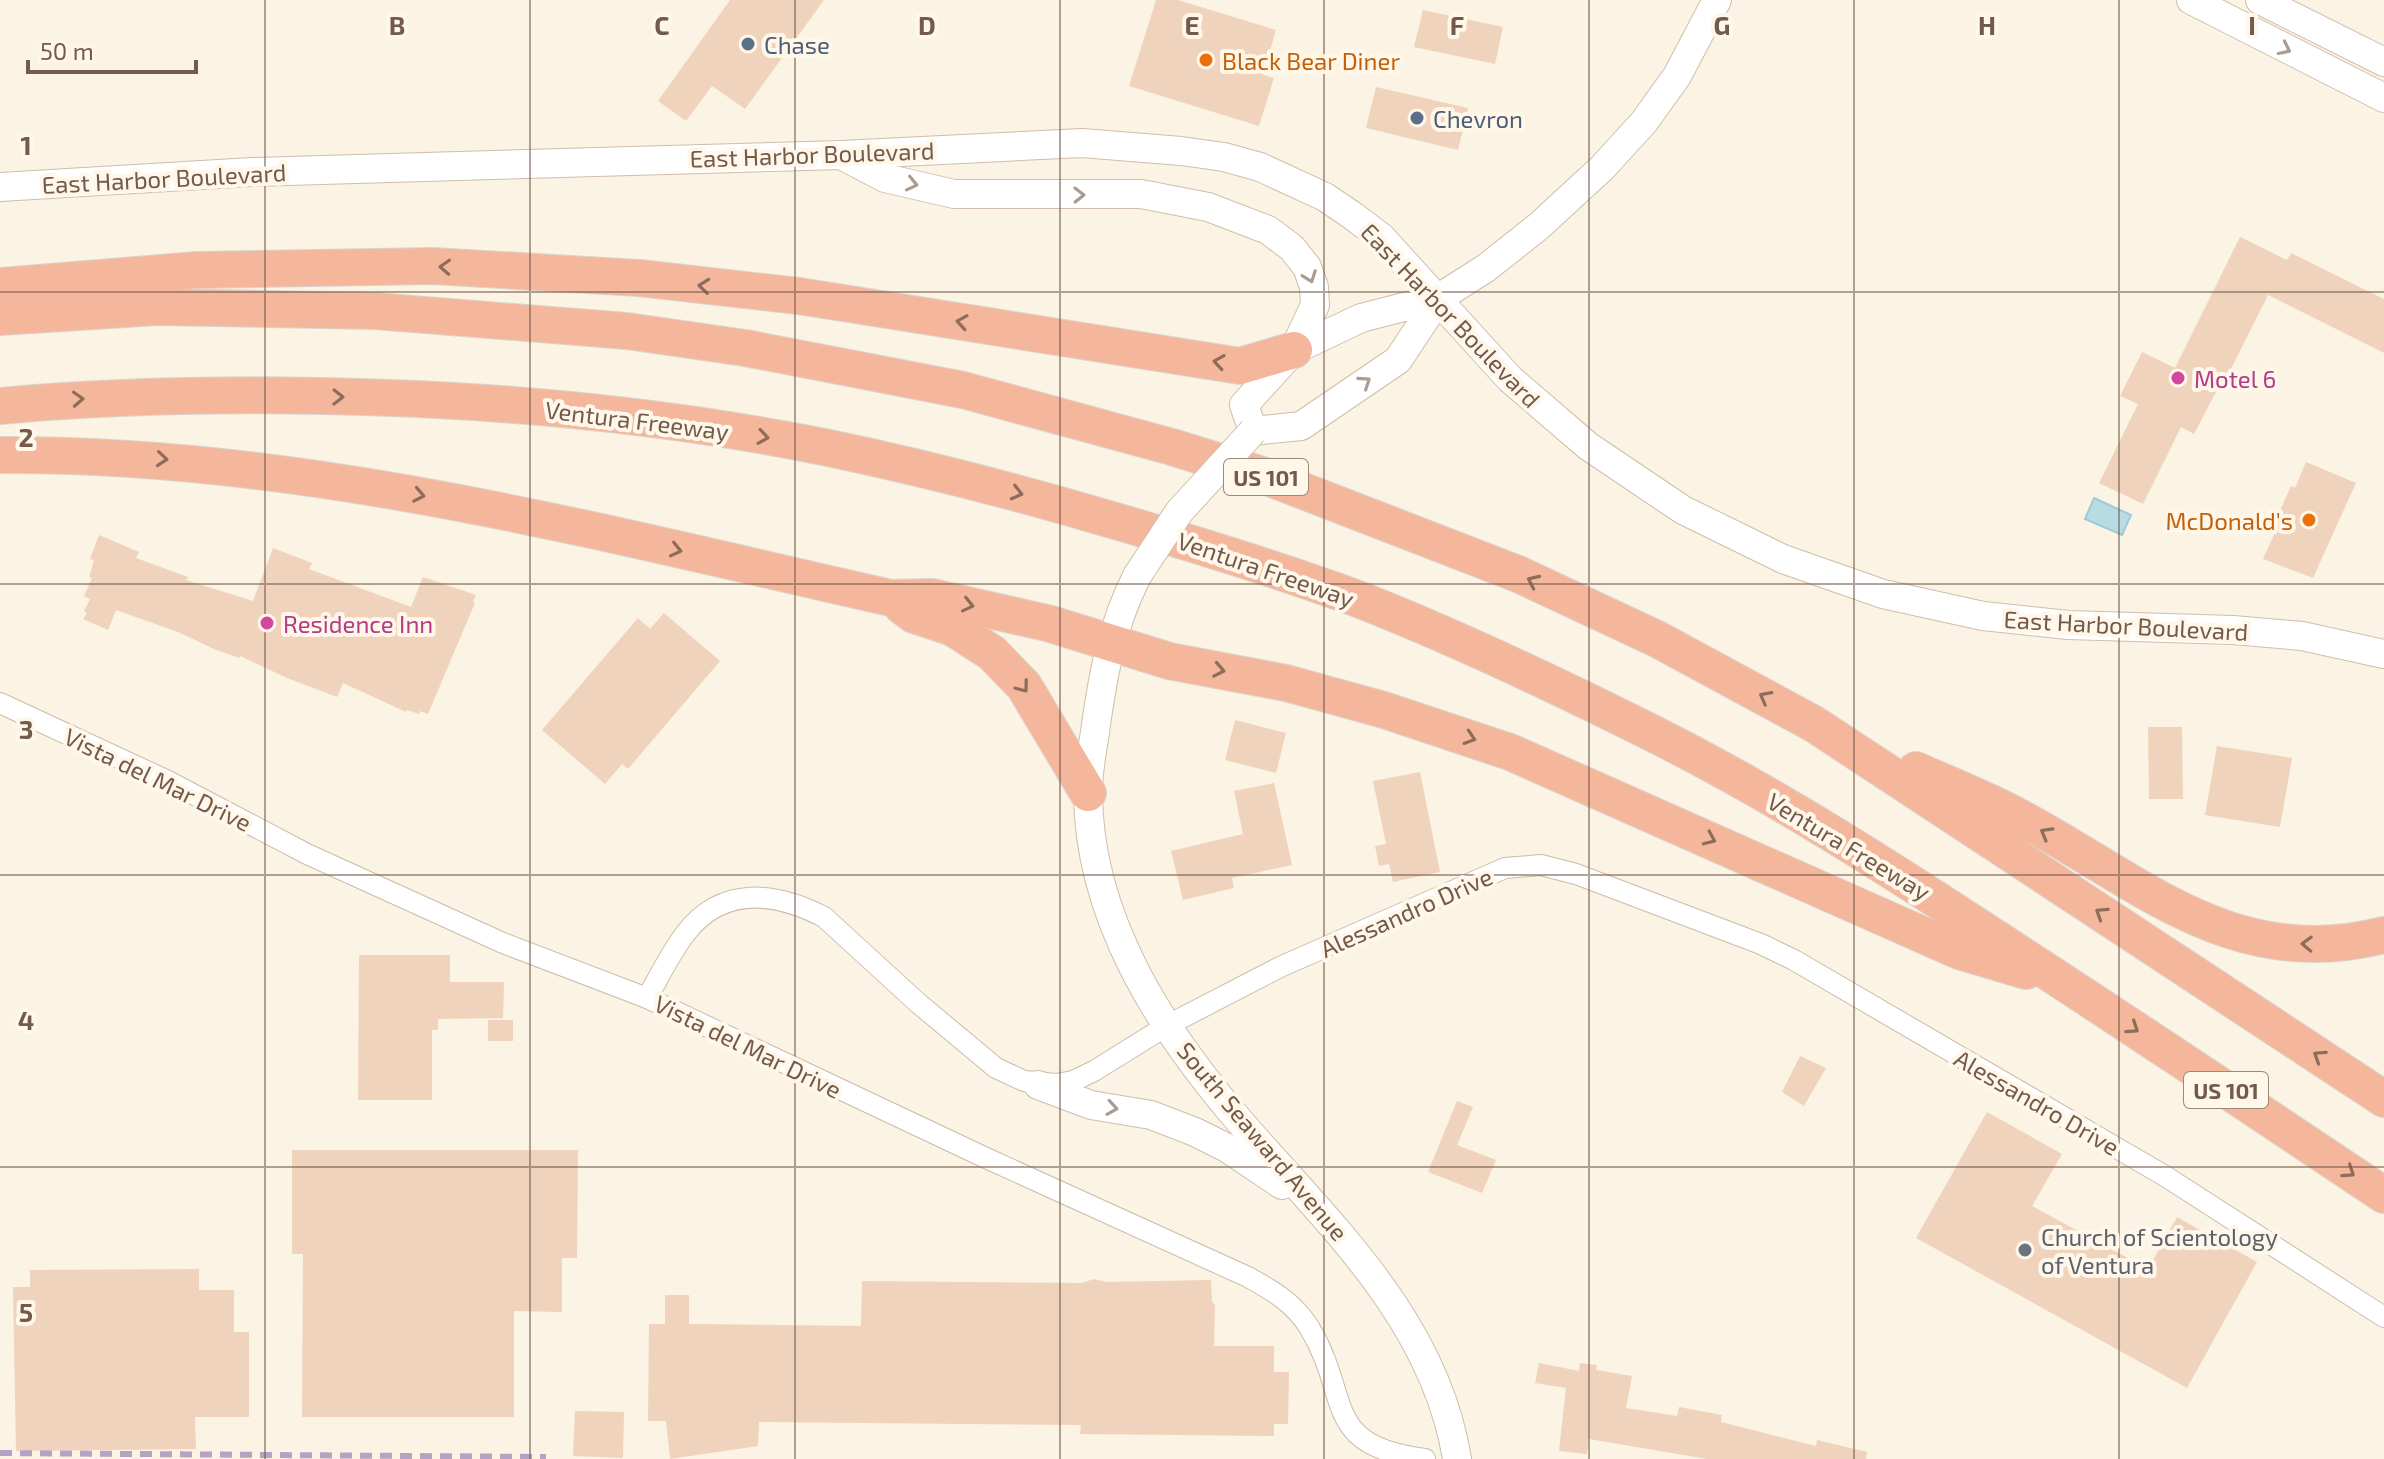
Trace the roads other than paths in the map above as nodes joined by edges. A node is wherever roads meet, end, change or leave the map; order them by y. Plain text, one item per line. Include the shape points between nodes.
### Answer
1 (1717, 0) edge
2 (2191, 0) edge
3 (2264, 1) edge
4 (2251, 31) junction
5 (2384, 62) edge
6 (2384, 98) edge
7 (841, 155) junction
8 (0, 187) edge
9 (0, 286) edge
10 (1439, 298) junction
11 (0, 317) edge
12 (1294, 350) junction
13 (0, 406) edge
14 (1248, 418) junction
15 (0, 455) edge
16 (891, 598) junction
17 (1110, 643) junction
18 (2384, 654) edge
19 (0, 703) edge
20 (1814, 724) junction
21 (1088, 793) junction
22 (2384, 935) edge
23 (2068, 984) junction
24 (647, 998) junction
25 (1168, 1025) junction
26 (1038, 1085) junction
27 (2384, 1099) edge
28 (2384, 1195) edge
29 (1319, 1209) junction
30 (2384, 1317) edge
31 (1416, 1458) edge
32 (1457, 1459) edge

1 - 10 main road, South Seaward Avenue via 1677,76 1602,168 1539,226
2 - 4 main road
3 - 4 street
3 - 5 main road
4 -> 6 main road
7 - 8 main road, East Harbor Boulevard via 252,172
7 - 10 main road, East Harbor Boulevard via 1082,143 1224,157 1325,197 1381,237
7 -> 12 main road via 885,178 954,194 1141,194 1208,207 1268,230 1292,248 1314,287 1315,305
12 -> 9 highway via 1240,366 799,296 639,278 433,266 197,270
10 - 12 main road, South Seaward Avenue via 1361,318
14 -> 10 main road, South Seaward Avenue via 1301,426 1398,360
10 - 18 main road, East Harbor Boulevard via 1510,379 1633,479 1732,536 1834,579 1983,616 2302,636
20 -> 11 highway, US 101 via 1657,639 1518,574 1262,475 963,390 745,348 477,318 157,307
12 - 14 main road, South Seaward Avenue
13 -> 23 highway, Ventura Freeway / US 101 via 261,395 432,398 698,426 818,446 1037,498 1222,552 1360,600 1503,661 1760,791
14 - 17 main road, South Seaward Avenue, bridge via 1129,592
15 -> 16 highway via 159,459 385,489
16 -> 17 highway via 932,597
16 -> 21 highway via 992,653 1024,686
17 - 21 main road, South Seaward Avenue via 1097,698
17 -> 23 highway via 1169,661 1286,683 1510,752 1959,951
19 - 24 street, Vista del Mar Drive via 489,937
22 -> 20 highway via 2301,945 2245,936 2190,916 2015,814
27 -> 20 highway, US 101
21 - 25 main road, South Seaward Avenue via 1112,919 1132,967
23 -> 28 highway, Ventura Freeway / US 101
24 - 26 street via 699,919 734,901 771,897 824,917 996,1068
24 - 31 street, Vista del Mar Drive via 1283,1297 1309,1328 1350,1427 1370,1445
25 - 26 street, Alessandro Drive via 1083,1076
25 - 29 main road, South Seaward Avenue via 1219,1096
25 - 30 street, Alessandro Drive via 1280,967 1505,868 1541,865 1659,904 1794,960 2165,1176
26 -> 29 main road via 1195,1132
29 - 32 main road, South Seaward Avenue via 1408,1325 1433,1376

